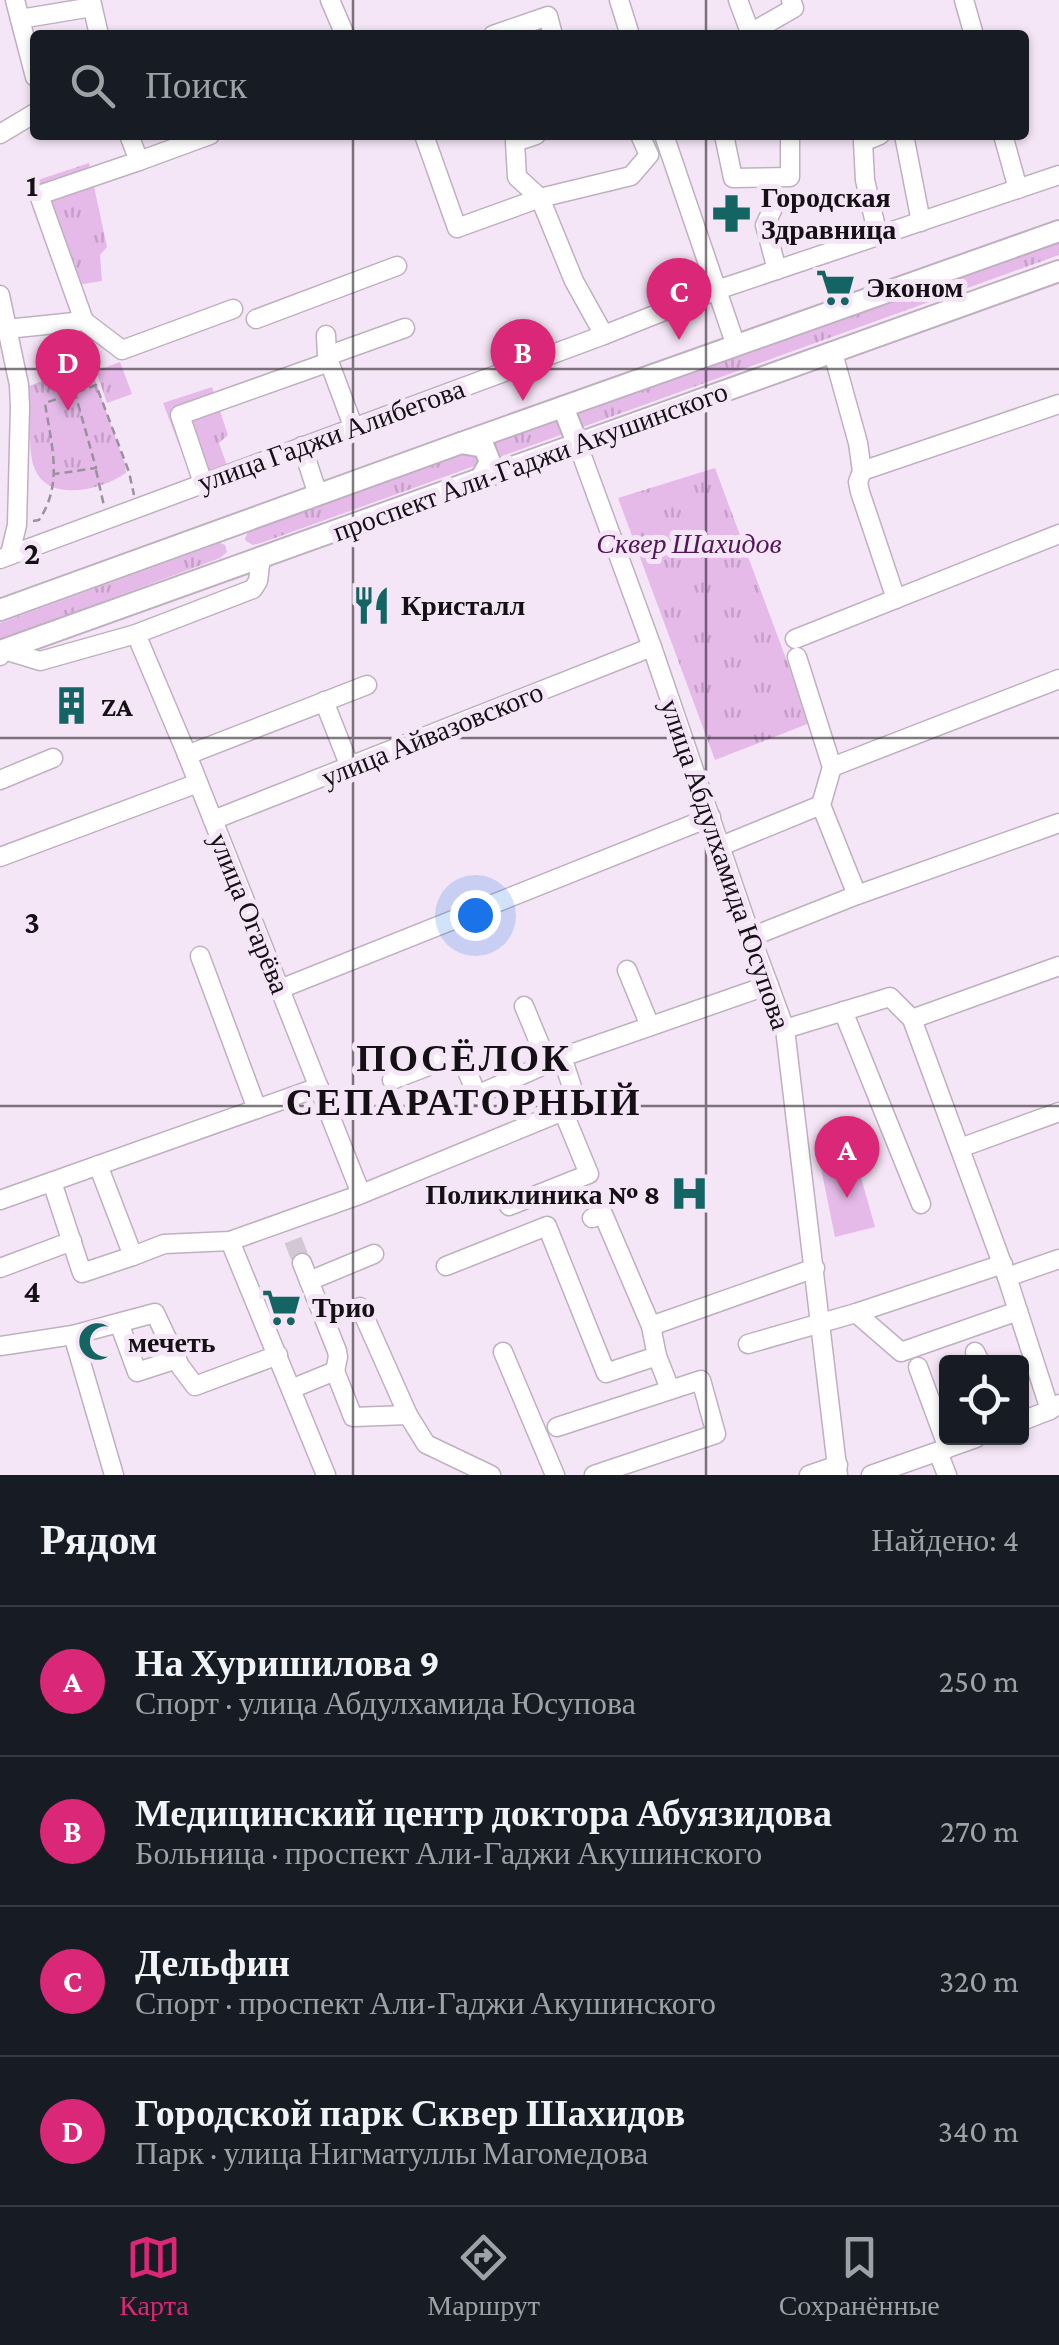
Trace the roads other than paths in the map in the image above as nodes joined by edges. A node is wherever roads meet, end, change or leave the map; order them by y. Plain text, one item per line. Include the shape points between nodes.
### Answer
1 (330, 0) edge
2 (619, 0) edge
3 (738, 0) edge
4 (791, 0) edge
5 (964, 0) edge
6 (92, 4) edge
7 (18, 9) edge
8 (98, 30) edge
9 (343, 30) edge
10 (507, 30) edge
11 (552, 30) edge
12 (628, 30) edge
13 (748, 30) edge
14 (754, 30) edge
15 (973, 30) edge
16 (30, 58) edge
17 (30, 116) edge
18 (0, 134) edge
19 (131, 140) edge
20 (196, 140) edge
21 (426, 140) edge
22 (521, 140) edge
23 (642, 140) edge
24 (666, 140) edge
25 (725, 140) edge
26 (790, 140) edge
27 (868, 140) edge
28 (905, 140) edge
29 (1004, 140) edge
30 (139, 161) junction
31 (1059, 175) edge
32 (1018, 189) junction
33 (540, 198) junction
34 (775, 204) dead end
35 (921, 222) junction
36 (1059, 231) edge
37 (878, 236) junction
38 (397, 266) dead end
39 (776, 270) junction
40 (1059, 271) edge
41 (717, 290) junction
42 (0, 295) edge
43 (233, 309) dead end
44 (256, 319) dead end
45 (84, 321) junction
46 (405, 328) dead end
47 (7, 329) junction
48 (326, 335) dead end
49 (604, 335) junction
50 (736, 346) junction
51 (833, 353) junction
52 (328, 359) junction
53 (1059, 404) edge
54 (564, 408) junction
55 (353, 426) junction
56 (460, 443) junction
57 (578, 445) junction
58 (302, 446) junction
59 (862, 471) junction
60 (481, 478) junction
61 (203, 483) junction
62 (318, 495) junction
63 (244, 521) junction
64 (1059, 534) edge
65 (5, 556) edge
66 (258, 558) junction
67 (896, 598) junction
68 (0, 610) edge
69 (136, 634) junction
70 (652, 647) junction
71 (1, 652) edge
72 (1059, 680) edge
73 (367, 684) dead end
74 (324, 701) junction
75 (187, 755) junction
76 (53, 758) dead end
77 (832, 766) junction
78 (350, 767) junction
79 (0, 780) edge
80 (198, 783) junction
81 (821, 804) junction
82 (711, 817) junction
83 (212, 820) junction
84 (1059, 823) edge
85 (721, 846) junction
86 (0, 858) edge
87 (857, 895) junction
88 (751, 936) junction
89 (200, 956) dead end
90 (1059, 966) edge
91 (627, 970) dead end
92 (768, 984) junction
93 (280, 989) junction
94 (524, 1006) dead end
95 (843, 1012) junction
96 (912, 1019) junction
97 (650, 1026) junction
98 (785, 1029) junction
99 (562, 1057) junction
100 (392, 1080) dead end
101 (319, 1087) junction
102 (257, 1109) junction
103 (563, 1111) junction
104 (1059, 1112) edge
105 (960, 1148) junction
106 (98, 1165) junction
107 (52, 1182) junction
108 (361, 1194) junction
109 (0, 1200) edge
110 (921, 1204) dead end
111 (509, 1206) dead end
112 (592, 1218) dead end
113 (285, 1220) junction
114 (293, 1240) tunnel mouth
115 (72, 1241) junction
116 (230, 1241) junction
117 (374, 1254) dead end
118 (133, 1256) junction
119 (1059, 1259) edge
120 (446, 1266) dead end
121 (0, 1268) edge
122 (815, 1268) junction
123 (1005, 1270) junction
124 (360, 1306) dead end
125 (1018, 1311) junction
126 (856, 1312) junction
127 (820, 1322) junction
128 (119, 1323) junction
129 (651, 1326) junction
130 (72, 1336) junction
131 (748, 1344) dead end
132 (0, 1346) edge
133 (503, 1352) dead end
134 (278, 1355) junction
135 (658, 1356) junction
136 (177, 1359) junction
137 (918, 1367) dead end
138 (335, 1370) junction
139 (291, 1389) junction
140 (670, 1389) junction
141 (1054, 1407) edge
142 (408, 1416) junction
143 (1029, 1418) edge
144 (558, 1426) dead end
145 (957, 1445) edge
146 (943, 1450) junction
147 (838, 1470) edge
148 (114, 1475) edge
149 (326, 1475) edge
150 (491, 1475) edge
151 (554, 1475) edge
152 (594, 1475) edge
153 (808, 1475) edge
154 (872, 1475) edge
155 (947, 1475) edge

1 - 9 street
2 - 12 street
3 - 13 street
4 - 14 street via 794,8
5 - 15 street
6 - 7 street
6 - 8 street
7 - 16 street
10 - 11 street via 548,16
17 - 18 street
19 - 30 street
20 - 30 street
21 - 33 street via 457,228
22 - 33 street via 515,142 517,177
23 - 33 street via 648,155 631,176
24 - 41 street
25 - 26 street via 734,178 790,177
27 - 37 street via 865,180
28 - 35 street
29 - 32 street
30 - 45 street via 39,195
31 - 32 street, улица Гаджи Алибегова
32 - 35 street, улица Гаджи Алибегова
33 - 49 street
34 - 39 street via 764,225
35 - 37 street, улица Гаджи Алибегова
36 - 50 main road, проспект Али-Гаджи Акушинского
37 - 39 street, улица Гаджи Алибегова
38 - 44 street via 311,305
39 - 41 street, улица Гаджи Алибегова
40 - 51 main road, проспект Али-Гаджи Акушинского
41 - 49 street, улица Гаджи Алибегова
41 - 50 street
42 - 47 street
43 - 45 street via 122,350
45 - 47 street
46 - 52 street
47 - 65 street via 20,408 17,525
48 - 52 street
49 - 55 street, улица Гаджи Алибегова
50 - 54 main road, проспект Али-Гаджи Акушинского
51 - 57 main road, проспект Али-Гаджи Акушинского
51 - 59 street
52 - 55 street
52 - 61 street via 180,415
53 - 59 street
54 - 56 main road, проспект Али-Гаджи Акушинского
54 - 57 main road
55 - 58 street, улица Гаджи Алибегова
56 - 60 main road via 484,448 490,462
56 - 62 main road, проспект Али-Гаджи Акушинского
57 - 60 main road, проспект Али-Гаджи Акушинского
57 - 70 street, улица Абдулхамида Юсупова
58 - 61 street, улица Гаджи Алибегова
58 - 62 street
59 - 67 street via 860,492
60 - 66 main road, проспект Али-Гаджи Акушинского
61 - 65 street, улица Гаджи Алибегова
62 - 63 main road, проспект Али-Гаджи Акушинского
63 - 66 main road via 235,538
63 - 68 main road, проспект Али-Гаджи Акушинского
64 - 67 street
66 - 69 street via 253,589
66 - 71 main road, проспект Али-Гаджи Акушинского
67 - 77 street via 796,648
69 - 71 street via 40,661
69 - 75 street, улица Огарёва
70 - 78 street, улица Айвазовского
70 - 82 street, улица Абдулхамида Юсупова
72 - 77 street
73 - 74 street
74 - 75 street
74 - 78 street
75 - 80 street, улица Огарёва
76 - 79 street
77 - 81 street
78 - 83 street, улица Айвазовского
80 - 83 street, улица Огарёва
80 - 86 street
81 - 85 street
81 - 87 street
82 - 85 street, улица Абдулхамида Юсупова
82 - 93 street
83 - 93 street, улица Огарёва
84 - 87 street
85 - 88 street, улица Абдулхамида Юсупова
87 - 88 street
88 - 92 street, улица Абдулхамида Юсупова
89 - 102 street
90 - 96 street
91 - 97 street
92 - 97 street
92 - 98 street, улица Абдулхамида Юсупова
93 - 101 street, улица Огарёва
94 - 99 street via 542,1052
95 - 96 street via 890,997
95 - 98 street
95 - 110 street
96 - 105 street
97 - 99 street
98 - 122 street, улица Абдулхамида Юсупова
99 - 100 street via 477,1095 460,1054
99 - 103 street via 578,1105
101 - 102 street
101 - 108 street, улица Огарёва
102 - 106 street
103 - 108 street
103 - 111 street via 590,1174
104 - 105 street
105 - 123 street
106 - 107 street
106 - 118 street
107 - 109 street
107 - 115 street
108 - 113 street
112 - 129 street via 603,1214
113 - 114 street
113 - 116 street
115 - 118 street via 82,1273
115 - 121 street
116 - 118 street via 164,1244
116 - 134 street
117 - 138 street via 306,1272 337,1351
119 - 123 street
120 - 135 street via 547,1226 606,1374
122 - 127 street, улица Абдулхамида Юсупова
122 - 129 street
123 - 125 street
123 - 126 street
124 - 142 street
125 - 126 street via 901,1352
125 - 141 street
126 - 127 street
127 - 131 street
127 - 147 street, улица Абдулхамида Юсупова
128 - 130 street
128 - 136 street via 155,1313
128 - 136 street via 137,1372
129 - 135 street
130 - 132 street
130 - 148 street
133 - 151 street
134 - 136 street via 195,1386
134 - 139 street
135 - 140 street
137 - 146 street
138 - 139 street
138 - 142 street via 353,1416
139 - 149 street
140 - 144 street
140 - 152 street via 701,1380 716,1434
141 - 143 street
142 - 150 street via 426,1444
145 - 146 street
146 - 154 street
146 - 155 street
147 - 153 street

